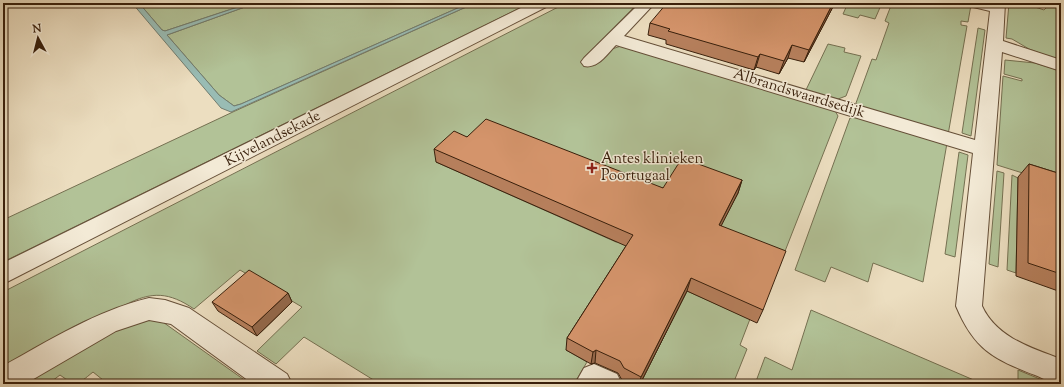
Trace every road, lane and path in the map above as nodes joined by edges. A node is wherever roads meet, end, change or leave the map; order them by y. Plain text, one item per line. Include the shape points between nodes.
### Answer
1 (542, 3) edge
2 (648, 3) edge
3 (974, 3) edge
4 (998, 6) edge
5 (612, 38) junction
6 (994, 44) junction
7 (590, 62) dead end
8 (1061, 66) edge
9 (985, 150) junction
10 (3, 274) edge
11 (1061, 372) edge
12 (3, 381) edge
13 (277, 384) edge
14 (590, 384) edge
15 (607, 384) edge

1 - 10 street, Kijvelandsekade
2 - 5 street
3 - 4 street
4 - 6 street
5 - 7 street
5 - 9 street, Albrandswaardsedijk
6 - 8 street
6 - 9 street
9 - 11 street via 969,306 972,318 978,328 998,344
12 - 13 street via 107,323 149,309 180,316
14 - 15 street via 594,377

